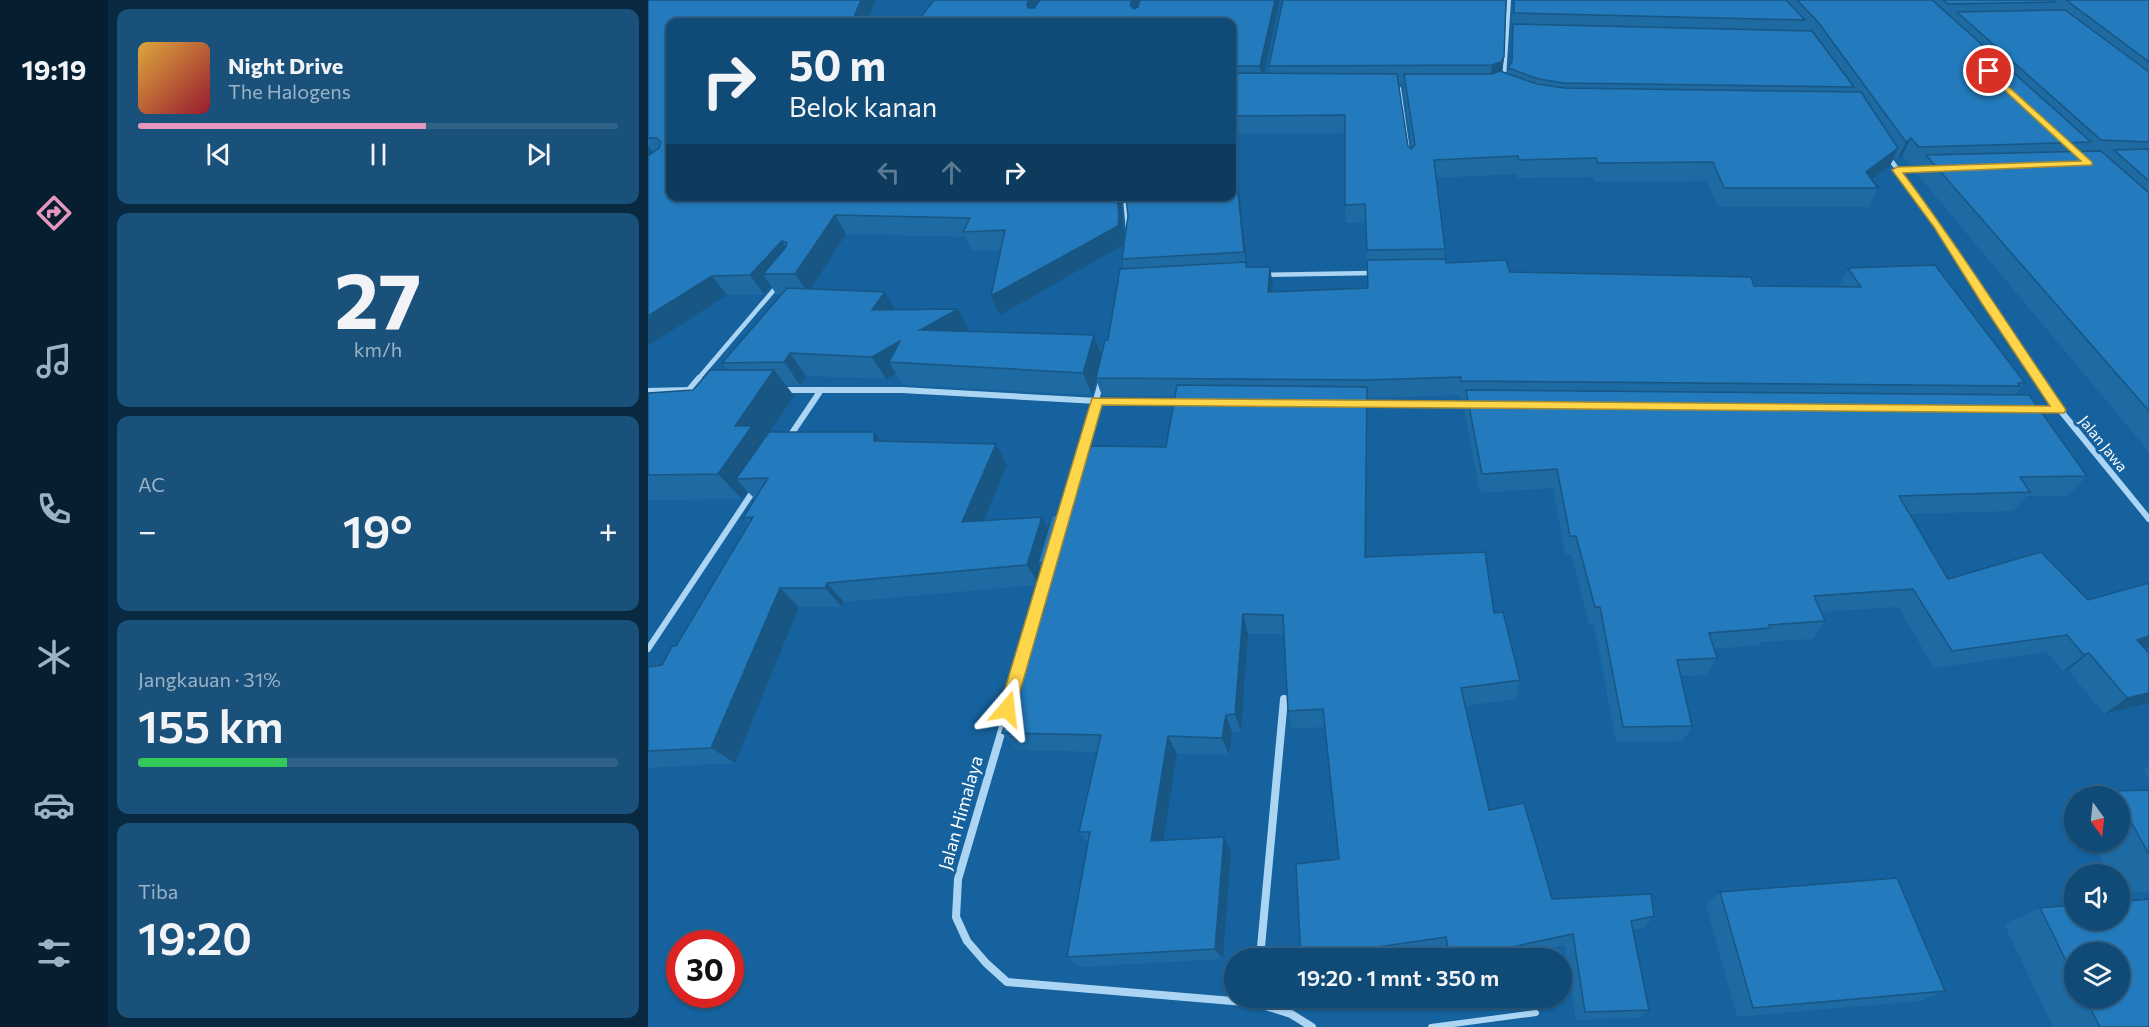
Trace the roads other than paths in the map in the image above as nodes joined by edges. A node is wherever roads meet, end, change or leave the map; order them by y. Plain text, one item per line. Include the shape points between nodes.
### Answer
1 (1509, 0) edge
2 (1506, 34) junction
3 (1518, 34) edge
4 (1502, 83) edge
5 (1389, 88) edge
6 (1400, 88) junction
7 (1411, 88) edge
8 (1885, 152) edge
9 (1410, 153) edge
10 (1931, 169) edge
11 (1897, 170) junction
12 (1126, 201) edge
13 (1129, 235) edge
14 (1384, 273) edge
15 (1258, 275) edge
16 (780, 282) edge
17 (1104, 369) edge
18 (688, 390) junction
19 (699, 390) edge
20 (777, 390) dead end
21 (821, 390) junction
22 (648, 391) edge
23 (1097, 401) junction
24 (1192, 402) edge
25 (1358, 404) edge
26 (1477, 405) edge
27 (2024, 410) edge
28 (2060, 410) junction
29 (788, 439) edge
30 (761, 479) edge
31 (2149, 519) edge
32 (1059, 533) edge
33 (1041, 599) edge
34 (648, 649) edge
35 (1284, 699) edge
36 (1261, 948) edge
37 (1224, 998) edge
38 (1276, 1008) edge
39 (1536, 1012) dead end
40 (1312, 1027) edge
41 (1431, 1027) edge

1 - 2 street
2 - 3 street
2 - 4 street via 1506,76
5 - 6 street
6 - 7 street
6 - 9 lane
8 - 11 street, Jalan Jawa
10 - 11 street
11 - 28 street, Jalan Jawa via 1939,226
12 - 13 street
14 - 15 street
16 - 18 street
17 - 23 street
18 - 19 street
18 - 22 street
20 - 21 street
21 - 23 street via 902,390
21 - 29 street
23 - 24 street
23 - 32 street
25 - 26 street
27 - 28 street
28 - 31 street, Jalan Jawa
30 - 34 street
33 - 37 street, Jalan Himalaya via 964,854 956,887 957,923 987,966 1007,982
35 - 36 street
38 - 40 street, Jalan Himalaya
39 - 41 lane

